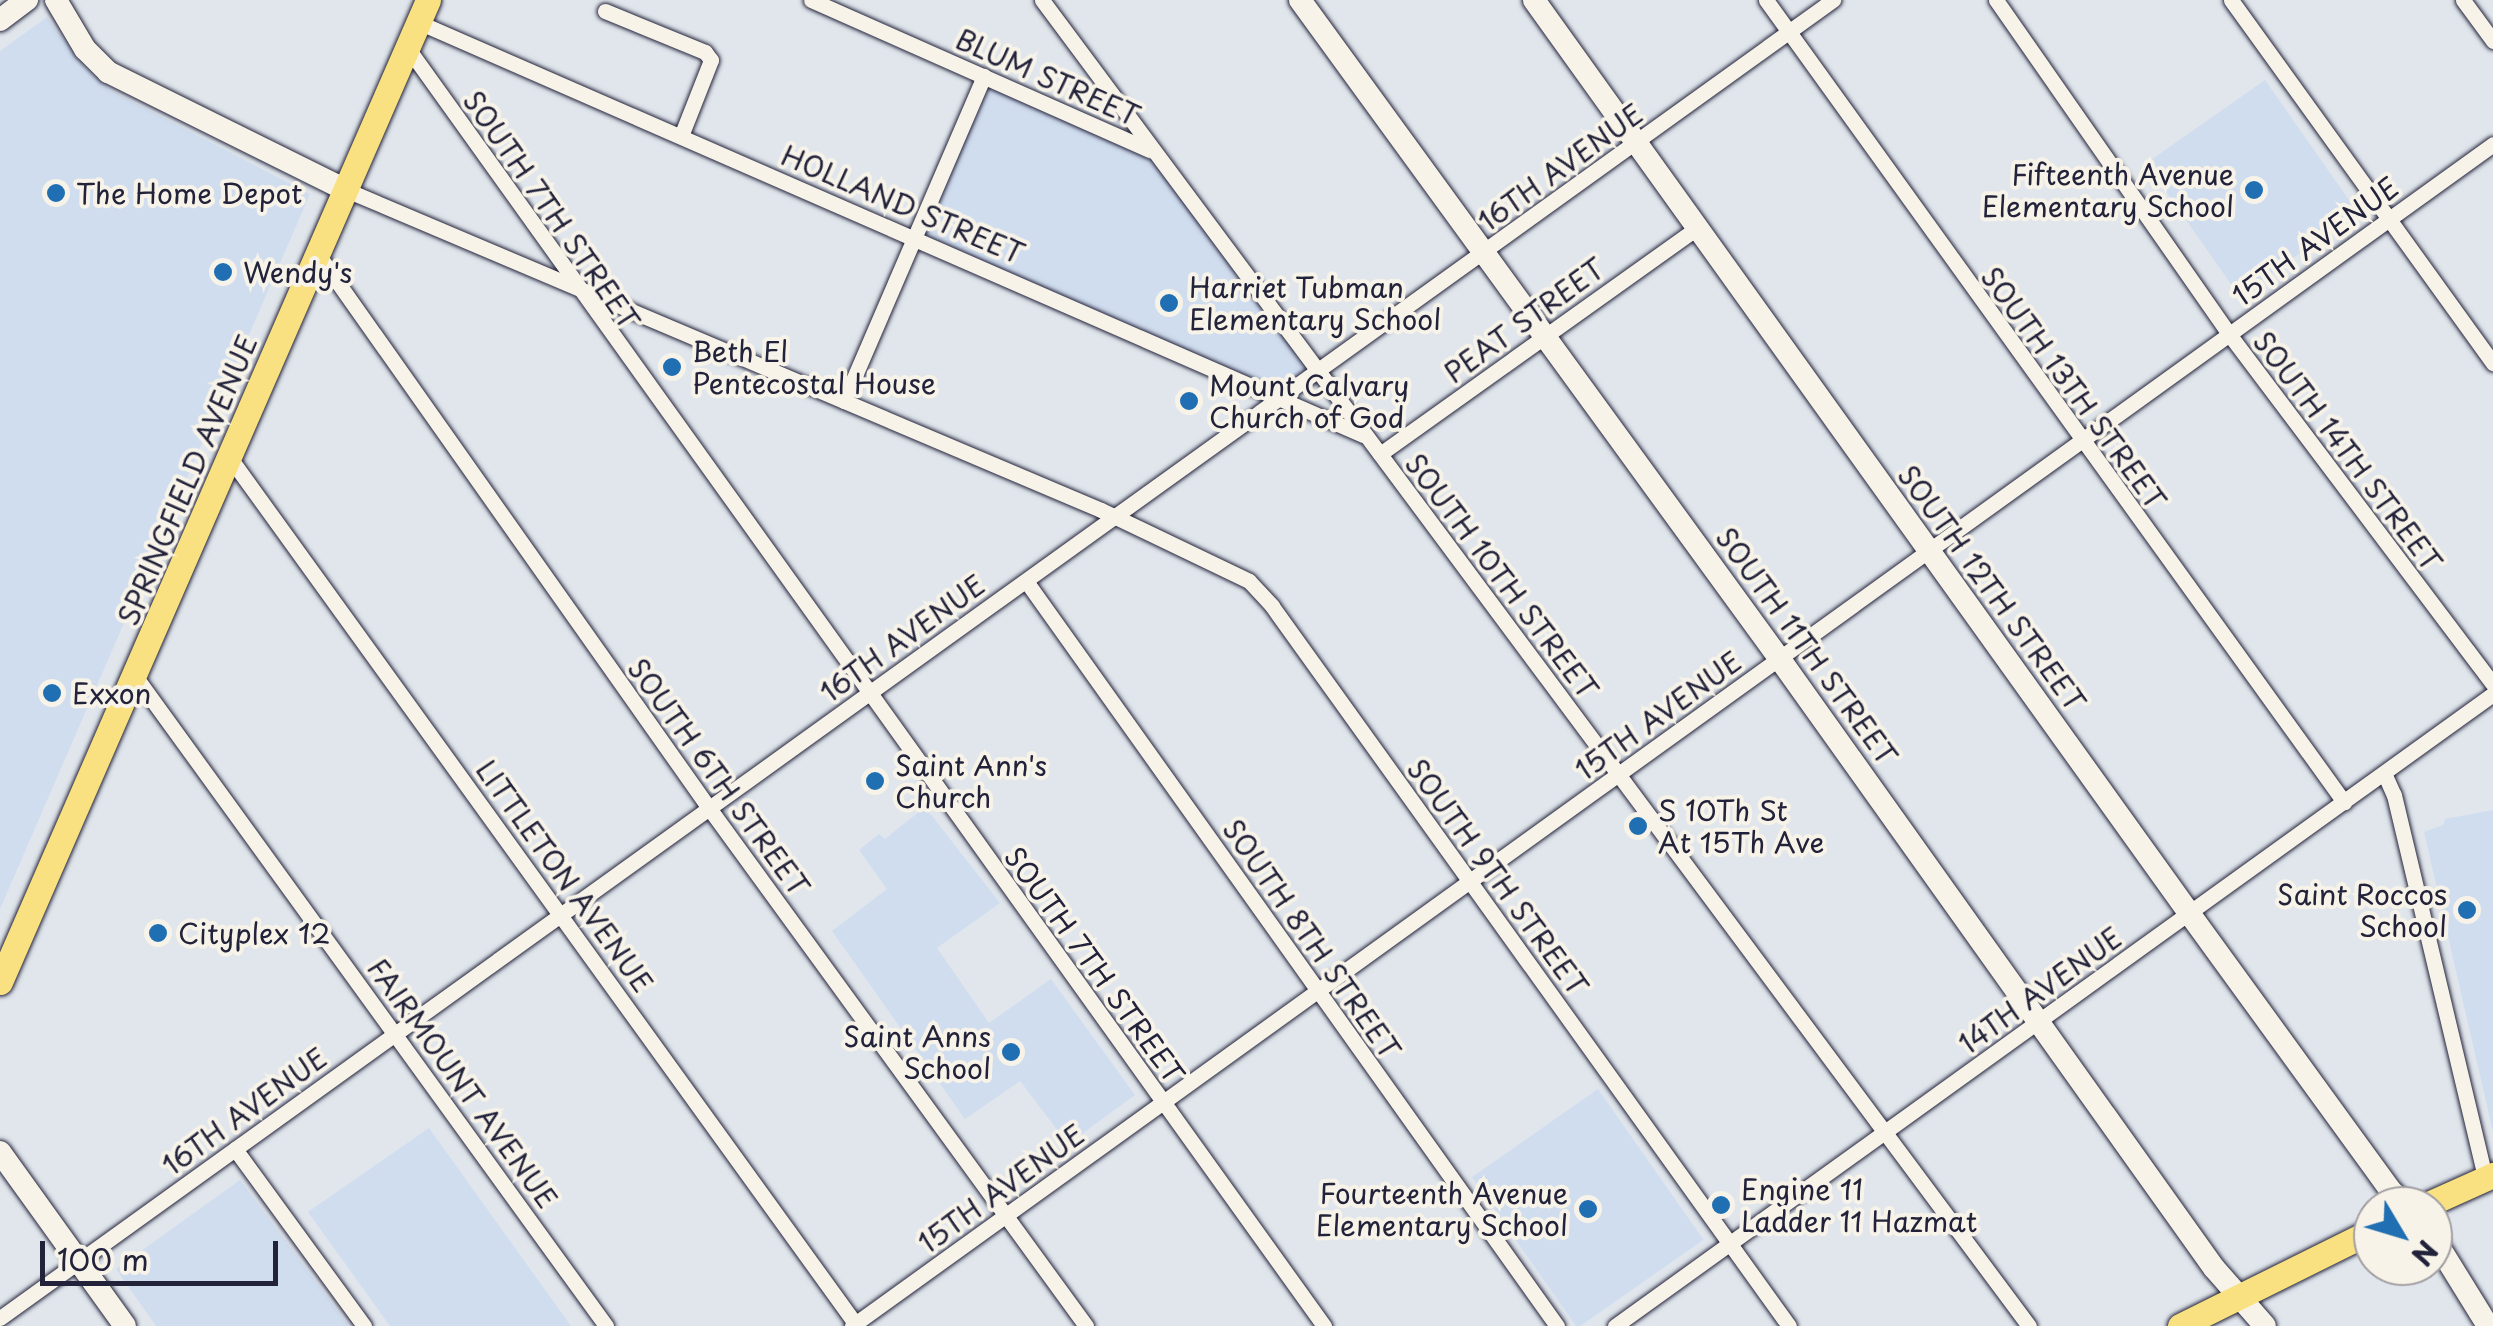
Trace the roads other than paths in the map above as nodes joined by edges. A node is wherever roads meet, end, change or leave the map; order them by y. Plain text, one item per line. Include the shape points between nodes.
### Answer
1 (56, 0) edge
2 (811, 0) edge
3 (1042, 0) edge
4 (1300, 0) edge
5 (1766, 0) edge
6 (1834, 0) edge
7 (1996, 0) edge
8 (2231, 0) edge
9 (2463, 0) edge
10 (20, 1) edge
11 (1542, 3) edge
12 (423, 11) edge
13 (604, 11) dead end
14 (0, 20) edge
15 (1790, 32) junction
16 (2493, 41) edge
17 (407, 47) junction
18 (984, 76) junction
19 (682, 136) junction
20 (1636, 143) junction
21 (2493, 144) edge
22 (1155, 152) junction
23 (344, 189) junction
24 (2389, 219) junction
25 (1697, 228) junction
26 (915, 237) junction
27 (1484, 252) junction
28 (316, 253) junction
29 (575, 287) junction
30 (2229, 334) junction
31 (1544, 335) junction
32 (2493, 363) edge
33 (1318, 371) junction
34 (1283, 396) junction
35 (844, 401) junction
36 (1366, 436) junction
37 (2080, 442) junction
38 (1380, 454) junction
39 (230, 458) junction
40 (1115, 516) junction
41 (1929, 550) junction
42 (1026, 580) junction
43 (1780, 658) junction
44 (134, 676) junction
45 (2493, 684) edge
46 (868, 694) junction
47 (2493, 694) edge
48 (1618, 774) junction
49 (2384, 774) junction
50 (2344, 802) junction
51 (709, 808) junction
52 (1470, 881) junction
53 (562, 913) junction
54 (2189, 914) junction
55 (0, 982) edge
56 (1318, 991) junction
57 (2038, 1022) junction
58 (396, 1032) junction
59 (1163, 1102) junction
60 (1885, 1132) junction
61 (235, 1149) junction
62 (0, 1152) edge
63 (2489, 1177) edge
64 (2387, 1186) edge
65 (2453, 1193) edge
66 (1006, 1216) junction
67 (2353, 1239) edge
68 (1729, 1244) junction
69 (78, 1261) junction
70 (2453, 1269) edge
71 (2240, 1293) junction
72 (0, 1318) edge
73 (855, 1325) edge
74 (125, 1326) edge
75 (364, 1326) edge
76 (606, 1326) edge
77 (1086, 1326) edge
78 (1324, 1326) edge
79 (1557, 1326) edge
80 (1615, 1326) edge
81 (1789, 1326) edge
82 (2030, 1326) edge
83 (2180, 1326) edge
84 (2265, 1326) edge
85 (2488, 1326) edge

1 - 23 street via 85,50 108,72
2 - 18 street, BLUM STREET
3 - 22 street, SOUTH 10TH STREET
4 - 27 street, SOUTH 11TH STREET
5 - 15 street, SOUTH 13TH STREET
6 - 15 street, 16TH AVENUE
7 - 30 street, SOUTH 14TH STREET
8 - 24 street
9 - 16 street
10 - 14 street
11 - 20 street, SOUTH 12TH STREET
12 - 17 main road, SPRINGFIELD AVENUE
12 - 19 street, HOLLAND STREET
13 - 19 street via 711,60
15 - 20 street, 16TH AVENUE
15 - 37 street, SOUTH 13TH STREET
17 - 23 main road, SPRINGFIELD AVENUE
17 - 29 street, SOUTH 7TH STREET
18 - 22 street, BLUM STREET
18 - 26 street
19 - 26 street, HOLLAND STREET
20 - 25 street, SOUTH 12TH STREET
20 - 27 street, 16TH AVENUE
21 - 24 street, 15TH AVENUE
22 - 33 street, SOUTH 10TH STREET
23 - 28 main road, SPRINGFIELD AVENUE
23 - 29 street, SOUTH 9TH STREET
24 - 30 street, 15TH AVENUE
24 - 32 street
25 - 31 street, PEAT STREET
25 - 41 street, SOUTH 12TH STREET
26 - 34 street, HOLLAND STREET
26 - 35 street
27 - 31 street, SOUTH 11TH STREET
27 - 33 street, 16TH AVENUE
28 - 39 main road, SPRINGFIELD AVENUE
28 - 51 street, SOUTH 6TH STREET
29 - 35 street, SOUTH 9TH STREET
29 - 46 street, SOUTH 7TH STREET
30 - 37 street, 15TH AVENUE
30 - 45 street, SOUTH 14TH STREET
31 - 38 street, PEAT STREET
31 - 43 street, SOUTH 11TH STREET
33 - 34 street, 16TH AVENUE
33 - 36 street, SOUTH 10TH STREET
34 - 36 street, HOLLAND STREET
34 - 40 street, 16TH AVENUE
35 - 40 street, SOUTH 9TH STREET
36 - 38 street, SOUTH 10TH STREET
37 - 41 street, 15TH AVENUE
37 - 50 street, SOUTH 13TH STREET
38 - 48 street, SOUTH 10TH STREET
39 - 44 main road, SPRINGFIELD AVENUE
39 - 53 street, LITTLETON AVENUE
40 - 42 street, 16TH AVENUE
40 - 52 street, SOUTH 9TH STREET via 1249,581
41 - 43 street, 15TH AVENUE
41 - 54 street, SOUTH 12TH STREET
42 - 46 street, 16TH AVENUE
42 - 56 street, SOUTH 8TH STREET
43 - 48 street, 15TH AVENUE
43 - 57 street, SOUTH 11TH STREET
44 - 55 main road, SPRINGFIELD AVENUE
44 - 58 street, FAIRMOUNT AVENUE
46 - 51 street, 16TH AVENUE
46 - 59 street, SOUTH 7TH STREET
47 - 49 street, 14TH AVENUE
48 - 52 street, 15TH AVENUE
48 - 60 street, SOUTH 10TH STREET
49 - 50 street, 14TH AVENUE
49 - 63 street
50 - 54 street, 14TH AVENUE
51 - 53 street, 16TH AVENUE
51 - 66 street, SOUTH 6TH STREET
52 - 56 street, 15TH AVENUE
52 - 68 street, SOUTH 9TH STREET
53 - 58 street, 16TH AVENUE
53 - 73 street, LITTLETON AVENUE
54 - 57 street, 14TH AVENUE
54 - 64 street, SOUTH 12TH STREET
56 - 59 street, 15TH AVENUE
56 - 79 street, SOUTH 8TH STREET
57 - 60 street, 14TH AVENUE
57 - 71 street, SOUTH 11TH STREET via 2214,1268
58 - 61 street, 16TH AVENUE
58 - 76 street, FAIRMOUNT AVENUE
59 - 66 street, 15TH AVENUE
59 - 78 street, SOUTH 7TH STREET
60 - 68 street, 14TH AVENUE
60 - 82 street, SOUTH 10TH STREET
61 - 69 street, 16TH AVENUE
61 - 75 street
62 - 69 street
63 - 65 main road
66 - 73 street, 15TH AVENUE
66 - 77 street, SOUTH 6TH STREET
67 - 71 main road
68 - 80 street, 14TH AVENUE
68 - 81 street, SOUTH 9TH STREET
69 - 72 street, 16TH AVENUE
69 - 74 street
70 - 85 street
71 - 83 main road
71 - 84 street, SOUTH 11TH STREET

